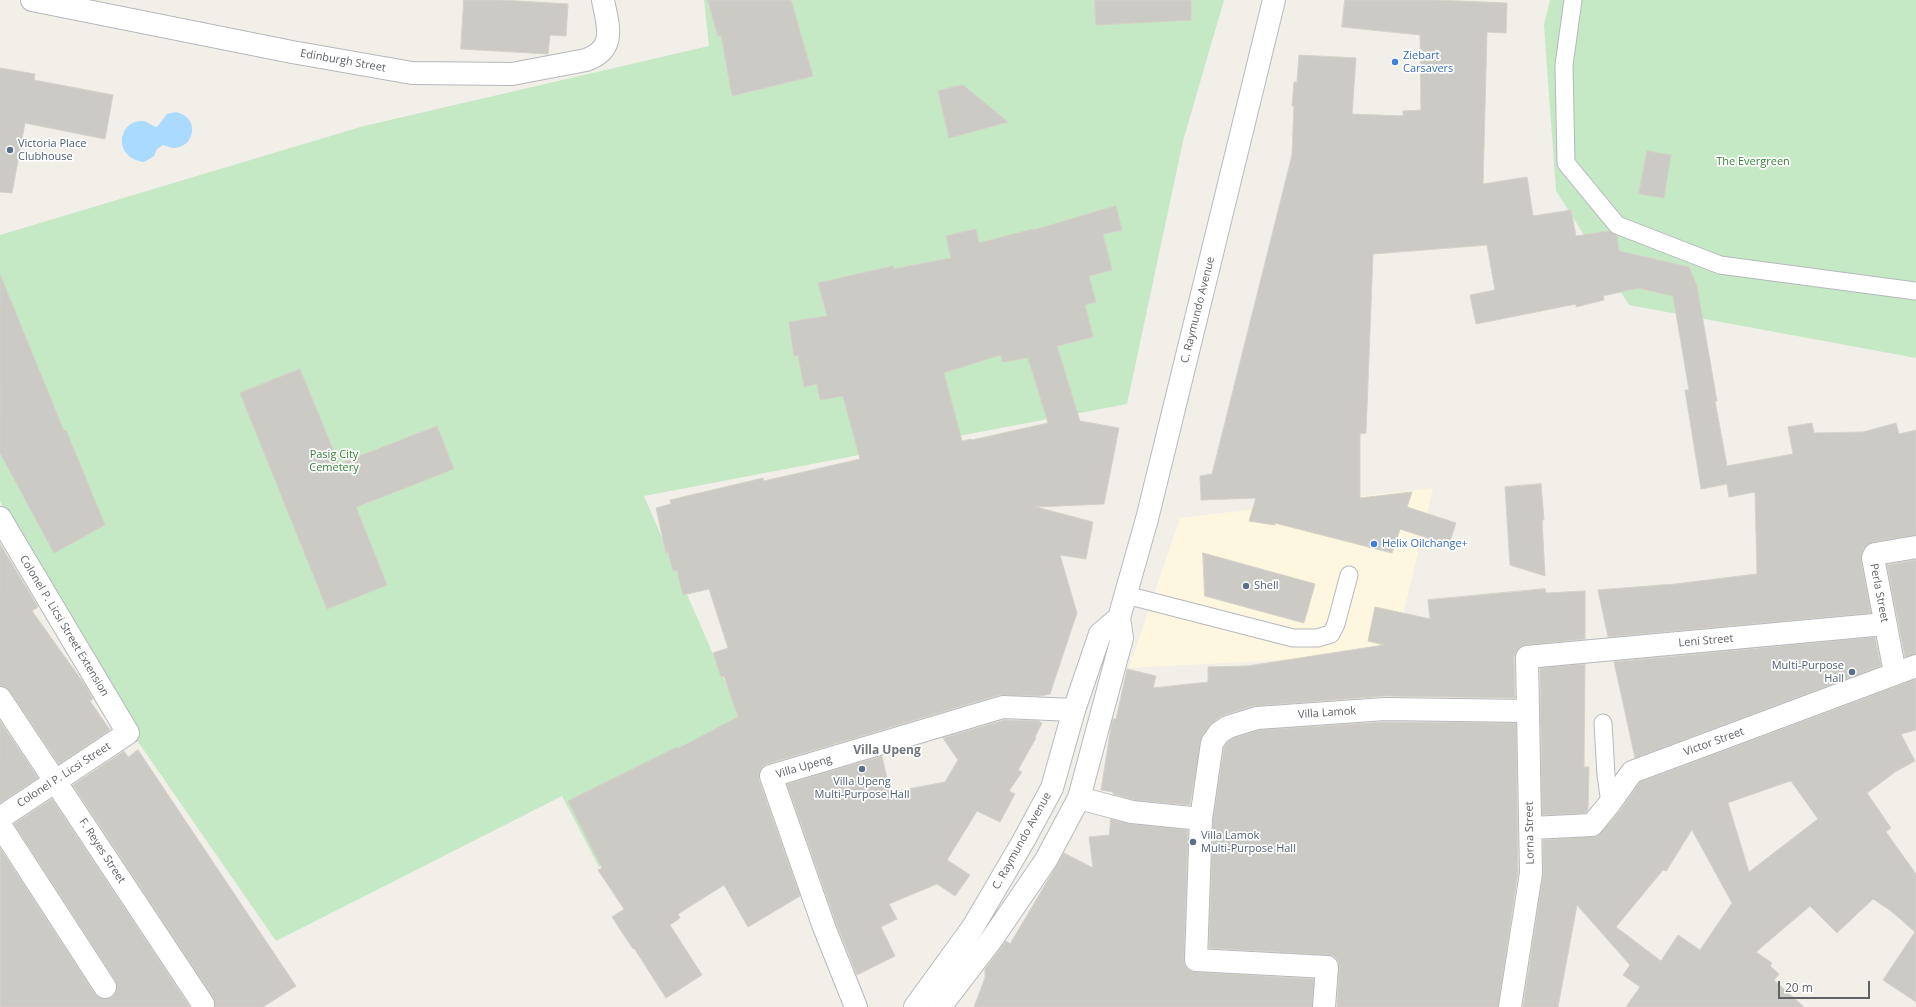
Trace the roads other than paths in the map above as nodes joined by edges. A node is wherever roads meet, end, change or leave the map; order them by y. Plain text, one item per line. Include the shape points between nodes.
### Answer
1 (32, 0) edge
2 (603, 0) edge
3 (1274, 0) edge
4 (1573, 0) edge
5 (1916, 291) edge
6 (0, 518) edge
7 (1916, 547) edge
8 (1349, 575) dead end
9 (1126, 595) junction
10 (1119, 618) junction
11 (1885, 624) junction
12 (1527, 657) joint
13 (1916, 666) edge
14 (1895, 673) junction
15 (0, 698) edge
16 (1074, 710) junction
17 (1527, 711) junction
18 (1603, 723) dead end
19 (128, 733) joint
20 (55, 780) junction
21 (1079, 798) junction
22 (1610, 803) junction
23 (0, 818) edge
24 (1201, 819) junction
25 (0, 825) edge
26 (1531, 828) junction
27 (104, 987) dead end
28 (203, 1004) dead end
29 (856, 1007) edge
30 (915, 1007) edge
31 (940, 1007) edge
32 (1324, 1007) edge
33 (1510, 1007) edge

1 - 2 street, Edinburgh Street via 292,52 412,73 512,74 596,57 604,50 608,40 609,29
3 - 9 street, C. Raymundo Avenue via 1147,519
4 - 5 lane via 1564,65 1566,163 1617,225 1720,265
6 - 19 street, Colonel P. Licsi Street Extension
7 - 11 street, Perla Street via 1875,554 1873,558
8 - 9 lane via 1331,634 1317,638 1293,638
9 - 10 street, C. Raymundo Avenue
10 - 16 street, C. Raymundo Avenue via 1100,634
10 - 21 street, C. Raymundo Avenue via 1122,638
11 - 12 street, Leni Street
11 - 14 street, Perla Street
12 - 17 street, Lorna Street
13 - 14 street, Victor Street
14 - 22 street, Victor Street via 1632,772
15 - 20 street, F. Reyes Street
16 - 29 street, Villa Upeng via 1003,707 771,776 824,927
16 - 30 street, C. Raymundo Avenue via 1052,788 973,927
17 - 24 street, Villa Lamok via 1385,709 1257,718 1228,727 1219,732 1212,743
17 - 26 street, Lorna Street
18 - 22 lane
19 - 20 street, Colonel P. Licsi Street
20 - 23 street, Colonel P. Licsi Street
20 - 28 street, F. Reyes Street
21 - 24 street via 1132,812
21 - 31 street, C. Raymundo Avenue via 1046,860 992,939
22 - 26 street, Victor Street via 1592,825
24 - 32 street, Villa Lamok via 1196,960 1327,967
25 - 27 street
26 - 33 street, Lorna Street via 1531,873

